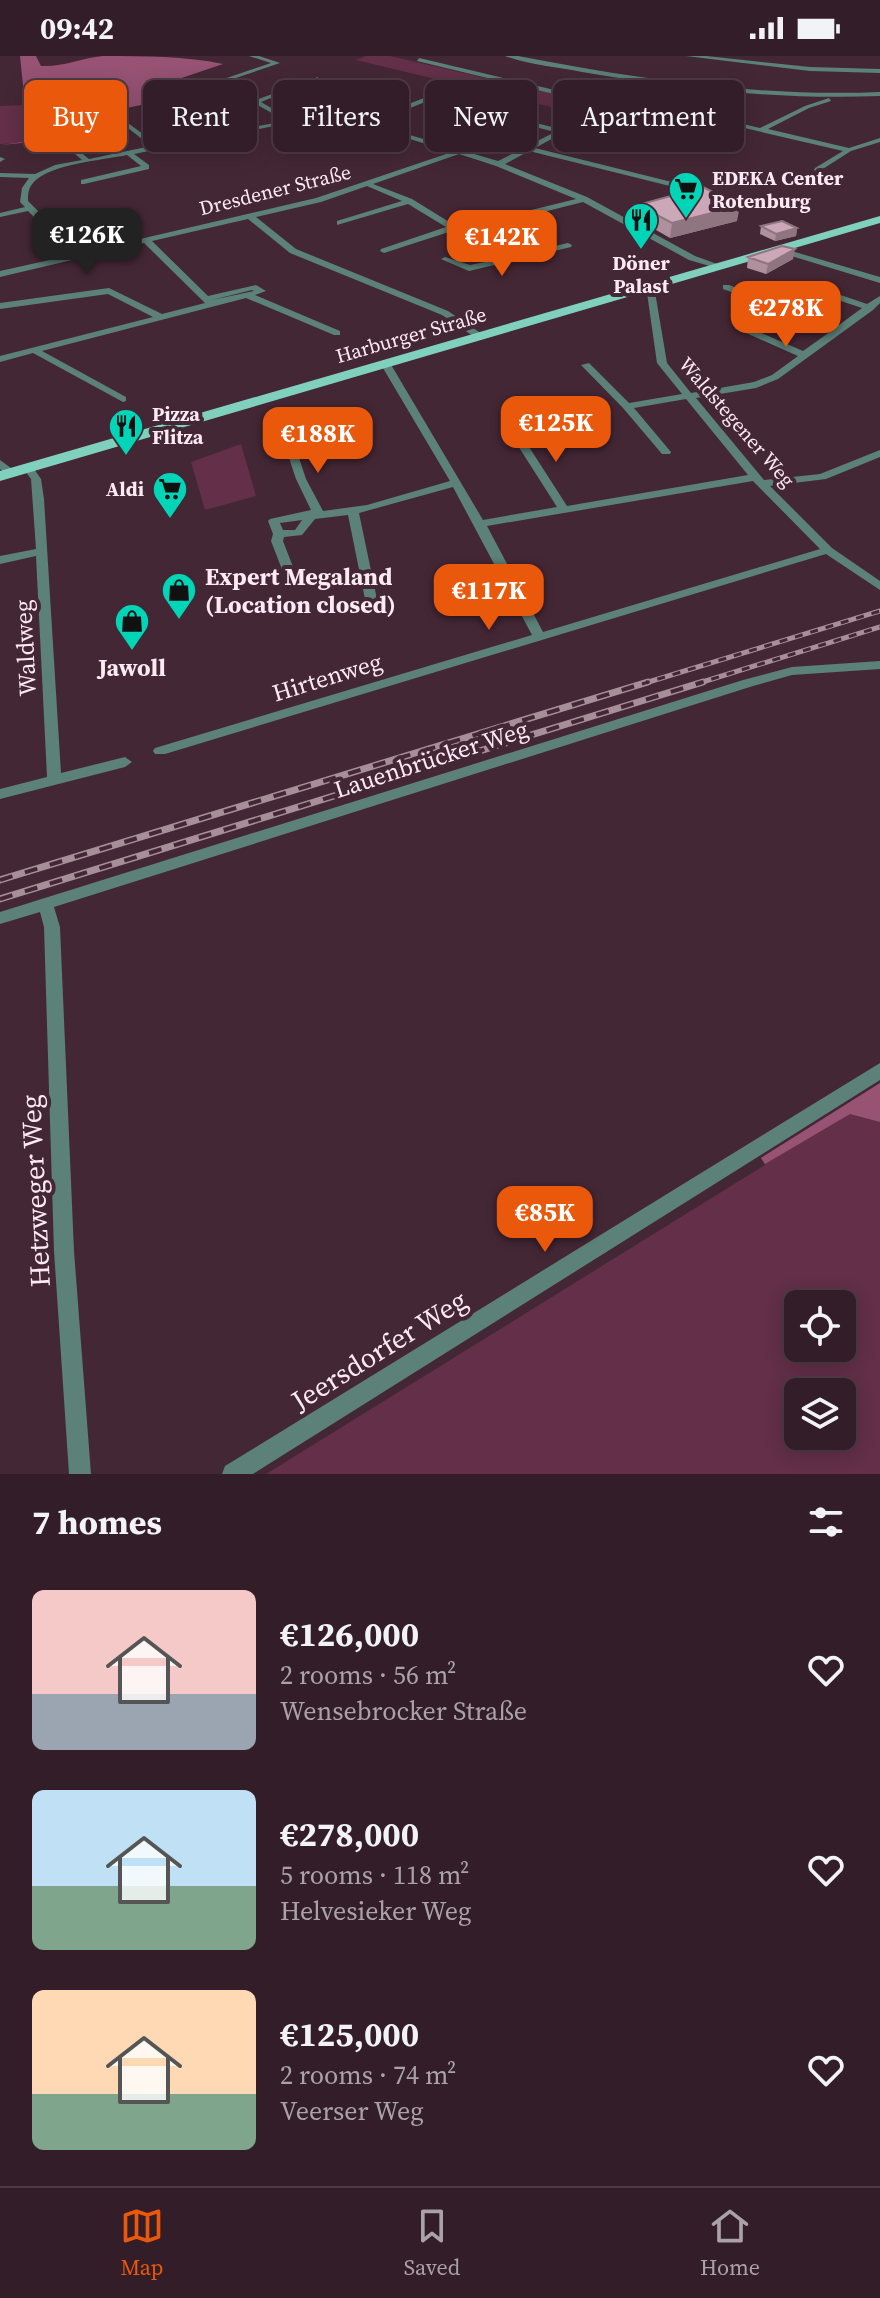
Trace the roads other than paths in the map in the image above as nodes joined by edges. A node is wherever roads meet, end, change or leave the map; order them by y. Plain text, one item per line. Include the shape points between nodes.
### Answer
1 (252, 56) edge
2 (427, 56) edge
3 (508, 56) edge
4 (689, 56) edge
5 (701, 57) edge
6 (615, 71) junction
7 (880, 71) edge
8 (316, 78) dead end
9 (223, 80) edge
10 (613, 80) edge
11 (553, 92) edge
12 (880, 94) edge
13 (801, 95) junction
14 (841, 97) junction
15 (257, 102) edge
16 (409, 104) edge
17 (814, 104) junction
18 (127, 125) edge
19 (744, 126) edge
20 (553, 129) edge
21 (761, 130) junction
22 (143, 137) edge
23 (880, 140) edge
24 (143, 150) edge
25 (849, 150) junction
26 (537, 151) edge
27 (76, 152) edge
28 (458, 152) edge
29 (464, 152) edge
30 (524, 152) edge
31 (129, 153) junction
32 (87, 161) junction
33 (499, 164) junction
34 (818, 170) dead end
35 (0, 175) edge
36 (36, 176) junction
37 (84, 182) dead end
38 (370, 185) junction
39 (584, 199) junction
40 (409, 201) junction
41 (679, 202) edge
42 (30, 208) junction
43 (0, 215) edge
44 (634, 215) dead end
45 (250, 216) junction
46 (619, 219) junction
47 (880, 219) edge
48 (340, 223) dead end
49 (454, 230) junction
50 (146, 240) junction
51 (568, 245) dead end
52 (778, 249) junction
53 (384, 251) dead end
54 (77, 255) junction
55 (445, 259) dead end
56 (495, 262) junction
57 (711, 268) junction
58 (0, 274) edge
59 (880, 280) edge
60 (650, 286) junction
61 (726, 287) dead end
62 (808, 287) dead end
63 (880, 299) edge
64 (209, 302) junction
65 (0, 306) edge
66 (870, 308) junction
67 (163, 318) junction
68 (738, 326) dead end
69 (842, 329) junction
70 (337, 333) dead end
71 (479, 336) junction
72 (34, 350) junction
73 (806, 356) junction
74 (0, 359) edge
75 (385, 363) junction
76 (586, 365) dead end
77 (691, 396) junction
78 (123, 399) dead end
79 (627, 406) junction
80 (518, 438) dead end
81 (291, 449) dead end
82 (666, 452) dead end
83 (880, 453) edge
84 (28, 468) junction
85 (4, 470) edge
86 (760, 480) junction
87 (456, 483) junction
88 (564, 509) junction
89 (353, 512) junction
90 (316, 513) junction
91 (480, 524) junction
92 (828, 550) junction
93 (42, 551) junction
94 (0, 560) edge
95 (294, 585) dead end
96 (880, 586) edge
97 (372, 604) dead end
98 (539, 636) junction
99 (880, 665) edge
100 (160, 751) dead end
101 (125, 762) dead end
102 (54, 781) junction
103 (0, 794) edge
104 (46, 905) junction
105 (0, 918) edge
106 (880, 1071) edge
107 (80, 1474) edge
108 (233, 1474) edge

1 - 9 street via 277,63
2 - 11 street via 419,60
3 - 6 street
4 - 5 street
5 - 7 street
6 - 10 street
6 - 13 street
8 - 15 street
12 - 14 street
13 - 14 street
13 - 17 street
14 - 17 street
16 - 20 street via 438,99
17 - 21 street
18 - 22 street
19 - 21 street
21 - 25 street
23 - 25 street
24 - 31 street
25 - 34 street
26 - 41 street via 697,191 694,198
27 - 32 street
28 - 38 street, Dresdener Straße
29 - 33 street
30 - 33 street
31 - 32 street
31 - 37 street via 146,167
32 - 36 street
33 - 39 street
35 - 36 street
36 - 42 street via 24,190
38 - 40 street
38 - 45 street, Dresdener Straße
39 - 46 street
39 - 49 street
40 - 48 street
40 - 49 street
42 - 43 street
42 - 54 street
44 - 46 street
45 - 50 street, Dresdener Straße
45 - 71 street via 293,251 445,313
46 - 57 street
47 - 52 main road, Harburger Straße
49 - 53 street
49 - 56 street
50 - 54 street, Dresdener Straße
50 - 64 street
51 - 56 street
52 - 57 main road, Harburger Straße
52 - 59 street
54 - 58 street, Dresdener Straße
55 - 56 street via 469,268
57 - 60 main road, Harburger Straße
60 - 71 main road, Harburger Straße
60 - 77 street, Waldstegener Weg via 662,363
61 - 69 street
62 - 66 street
63 - 66 street
64 - 67 street
64 - 70 street via 249,296
65 - 67 street via 109,291
66 - 69 street
67 - 72 street
68 - 73 street
69 - 73 street
71 - 75 main road, Harburger Straße
72 - 74 street
72 - 78 street
73 - 77 street via 756,385
75 - 84 main road, Harburger Straße
75 - 87 street
76 - 79 street
77 - 79 street
77 - 86 street, Waldstegener Weg
79 - 82 street
80 - 88 street
81 - 90 street
83 - 86 street via 822,477
84 - 85 main road, Harburger Straße
84 - 93 street, Waldweg via 36,479
86 - 88 street
86 - 92 street, Waldstegener Weg
87 - 89 street
87 - 91 street
88 - 91 street
89 - 90 street
89 - 97 street
90 - 95 street via 274,521
91 - 98 street
92 - 96 street, Waldstegener Weg
92 - 98 street, Hirtenweg
93 - 94 street
93 - 102 street, Waldweg
98 - 100 street, Hirtenweg
99 - 104 street, Lauenbrücker Weg via 792,671 748,683
101 - 102 street
102 - 103 street
104 - 105 street, Lauenbrücker Weg
104 - 107 street, Hetzweger Weg via 52,927 64,1251
106 - 108 street, Jeersdorfer Weg

